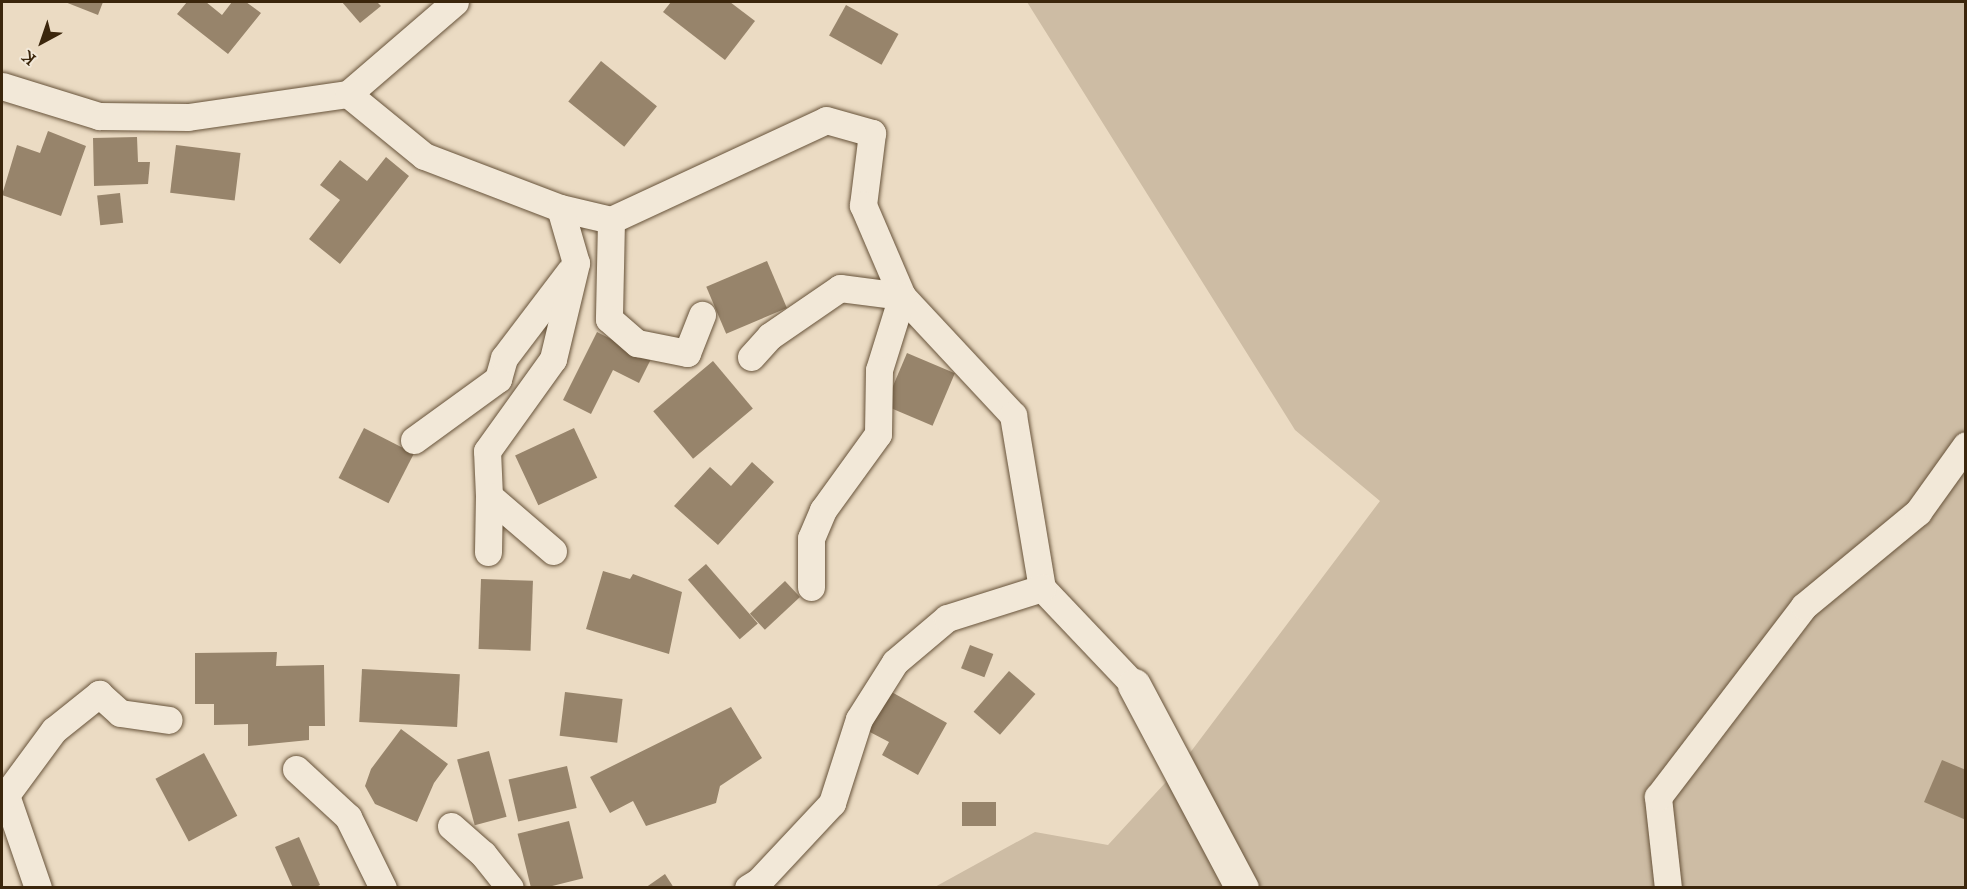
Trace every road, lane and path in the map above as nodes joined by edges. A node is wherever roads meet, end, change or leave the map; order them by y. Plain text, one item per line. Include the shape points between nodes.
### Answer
1 (455, 2) edge
2 (2, 86) edge
3 (348, 94) junction
4 (560, 208) junction
5 (611, 220) junction
6 (576, 263) junction
7 (902, 296) junction
8 (702, 315) dead end
9 (751, 357) dead end
10 (414, 440) dead end
11 (1965, 445) edge
12 (489, 496) junction
13 (553, 551) dead end
14 (488, 552) dead end
15 (811, 586) dead end
16 (1042, 588) junction
17 (1134, 685) joint
18 (169, 720) dead end
19 (296, 770) dead end
20 (451, 826) dead end
21 (38, 888) edge
22 (383, 888) edge
23 (510, 888) edge
24 (748, 888) edge
25 (1242, 888) edge
26 (1668, 888) edge

1 - 3 street
2 - 3 street via 99,116 188,117
3 - 4 street via 424,156
4 - 5 street
4 - 6 street
5 - 7 street via 826,120 872,133 863,205
5 - 8 street via 609,319 637,344 687,353
6 - 10 street via 504,358 498,379
6 - 12 street via 553,359 487,451
7 - 9 street via 840,288 770,336
7 - 15 street via 879,369 878,434 823,510 811,538
7 - 16 street via 1013,415
11 - 26 street via 1918,512 1804,606 1658,797
12 - 13 street
12 - 14 street
16 - 17 street
16 - 24 street via 947,618 895,662 859,719 832,803
17 - 25 street
18 - 21 street via 120,713 99,694 54,730 6,795
19 - 22 street via 348,817
20 - 23 street via 483,854

